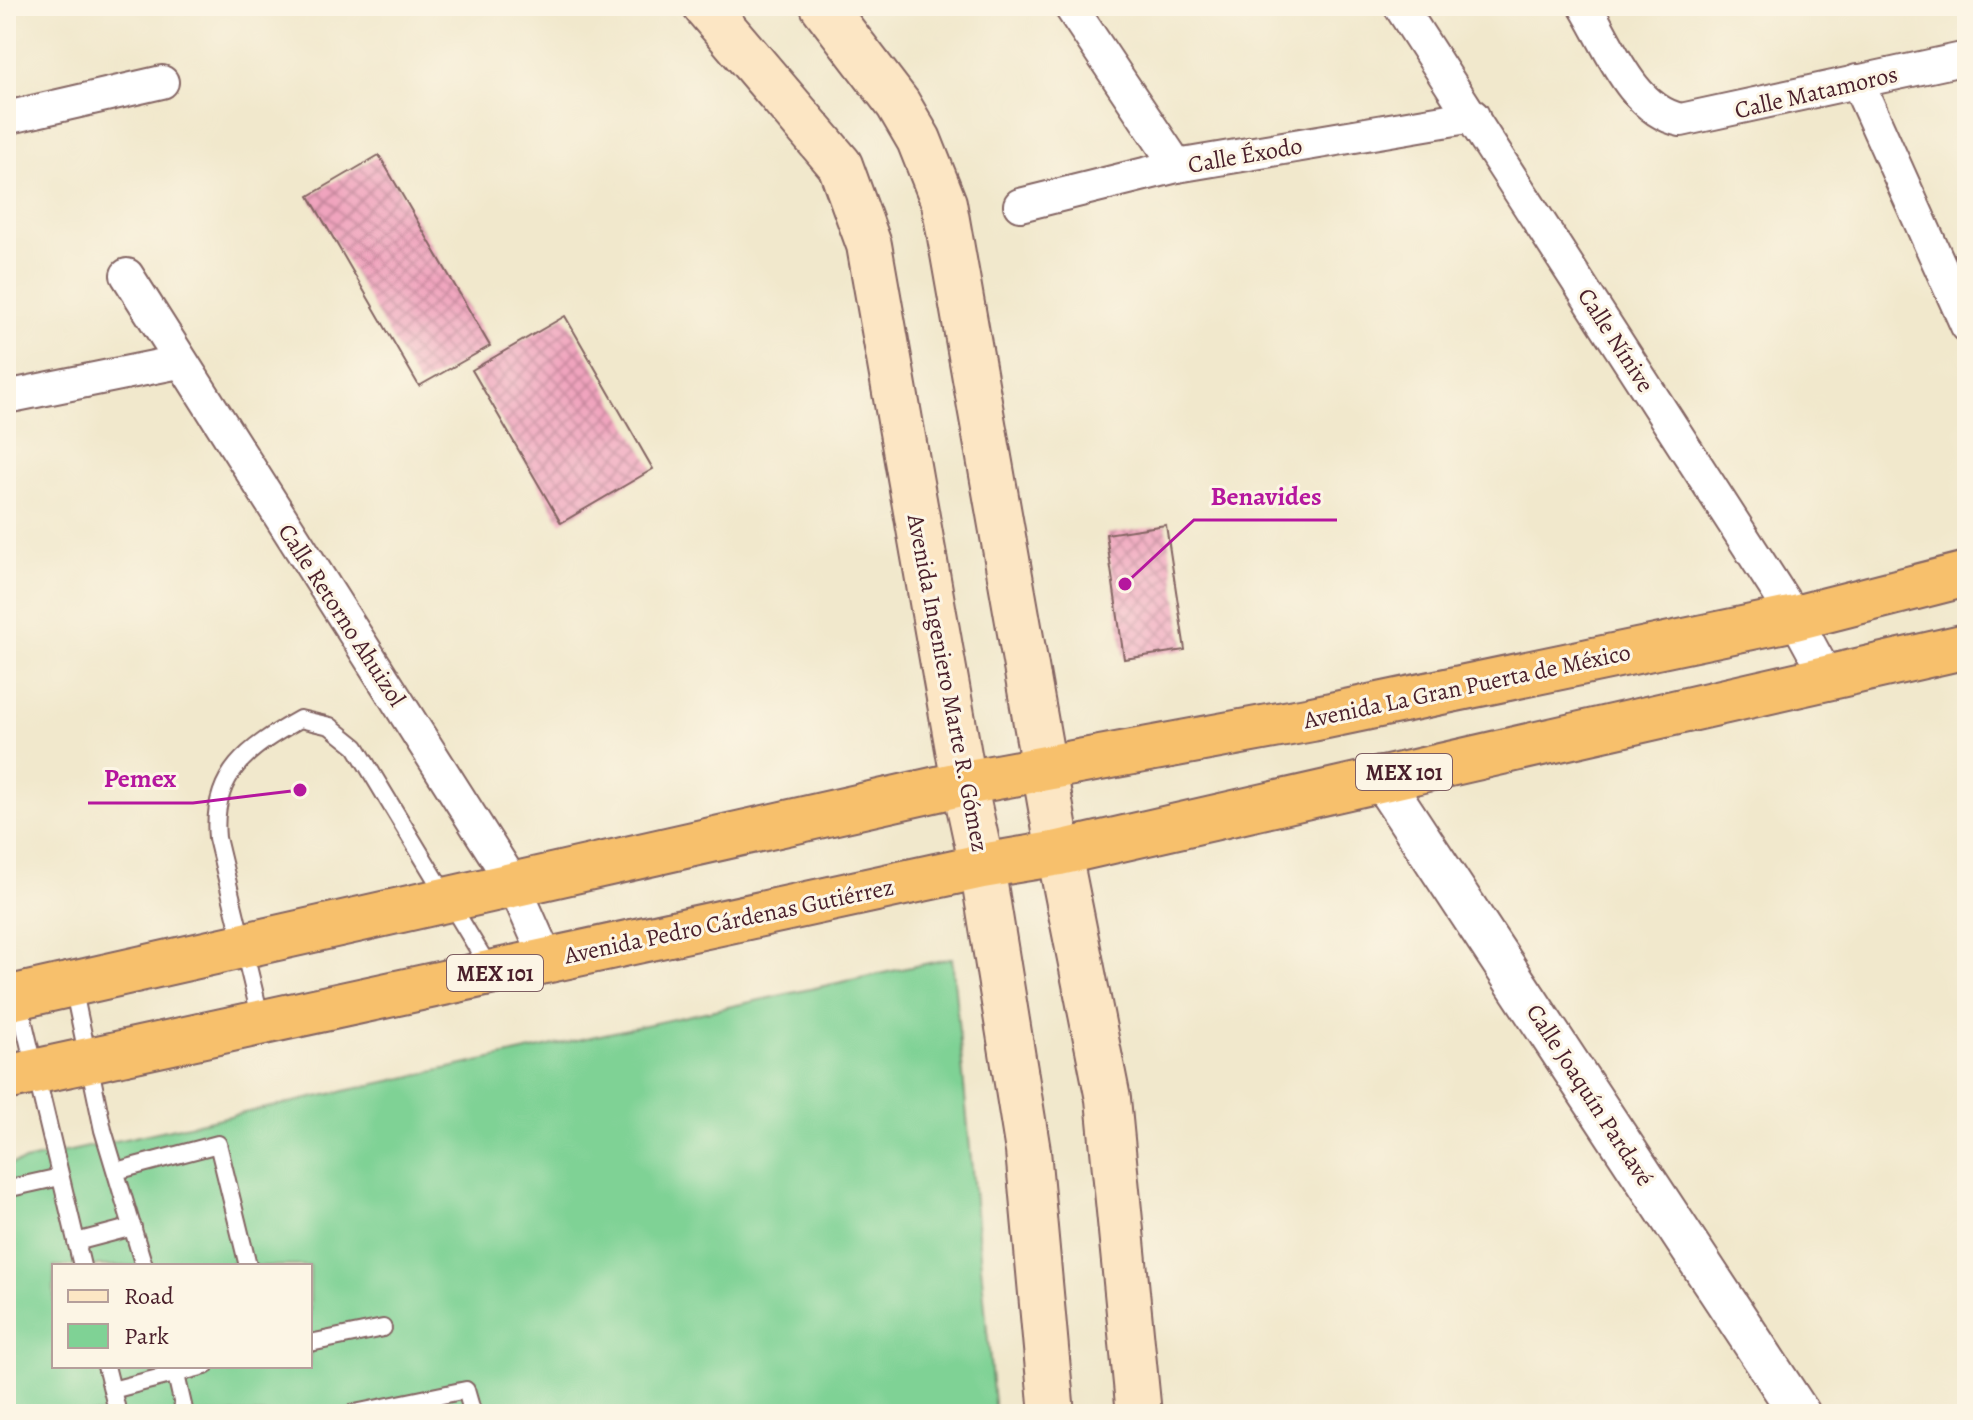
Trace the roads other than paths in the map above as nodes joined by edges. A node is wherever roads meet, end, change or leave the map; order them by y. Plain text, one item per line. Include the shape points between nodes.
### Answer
1 (705, 6) edge
2 (823, 6) edge
3 (1070, 6) edge
4 (1400, 6) edge
5 (1585, 6) edge
6 (1967, 58) edge
7 (1857, 81) junction
8 (162, 82) dead end
9 (1473, 116) junction
10 (6, 118) edge
11 (1177, 166) junction
12 (1020, 205) dead end
13 (127, 275) dead end
14 (1967, 326) edge
15 (179, 362) junction
16 (6, 397) edge
17 (1967, 574) edge
18 (1795, 618) junction
19 (1967, 646) edge
20 (1827, 677) junction
21 (1046, 769) junction
22 (1380, 777) junction
23 (964, 783) junction
24 (1059, 853) junction
25 (982, 866) junction
26 (514, 885) junction
27 (447, 902) junction
28 (244, 947) junction
29 (547, 960) junction
30 (493, 974) junction
31 (73, 985) junction
32 (12, 998) edge
33 (262, 1023) junction
34 (88, 1060) junction
35 (20, 1075) edge
36 (116, 1171) junction
37 (60, 1177) junction
38 (6, 1189) edge
39 (133, 1227) junction
40 (76, 1242) junction
41 (82, 1264) edge
42 (143, 1264) edge
43 (248, 1264) edge
44 (383, 1328) dead end
45 (312, 1343) edge
46 (106, 1368) edge
47 (175, 1369) edge
48 (112, 1390) junction
49 (118, 1414) edge
50 (185, 1414) edge
51 (350, 1414) edge
52 (473, 1414) edge
53 (1052, 1414) edge
54 (1139, 1414) edge
55 (1800, 1414) edge

1 - 23 main road, Avenida Ingeniero Marte R. Gómez via 840,165 869,245
2 - 21 main road via 898,104 944,203
3 - 11 street
4 - 9 street, Calle Nínive
5 - 7 street, Calle Matamoros via 1640,95 1665,117 1697,119
6 - 7 street, Calle Matamoros
7 - 14 street
8 - 10 street
9 - 11 street, Calle Éxodo
9 - 18 street, Calle Nínive
11 - 12 street, Calle Éxodo
13 - 15 street, Calle Retorno Ahuizol
15 - 16 street
15 - 26 street, Calle Retorno Ahuizol
17 - 18 highway, Avenida La Gran Puerta de México
18 - 20 street, Calle Nínive
18 - 21 highway, Avenida La Gran Puerta de México
19 - 20 highway, MEX 101
20 - 22 highway, MEX 101
21 - 23 highway, Avenida La Gran Puerta de México
21 - 24 main road
22 - 24 highway, MEX 101
22 - 55 street, Calle Joaquín Pardavé
23 - 25 main road, Avenida Ingeniero Marte R. Gómez
23 - 26 highway
24 - 25 highway, MEX 101
24 - 54 main road via 1108,1099
25 - 29 highway, Avenida Pedro Cárdenas Gutiérrez / MEX 101
25 - 53 main road, Avenida Ingeniero Marte R. Gómez via 1028,1151
26 - 27 highway
26 - 29 street, Calle Retorno Ahuizol
27 - 28 highway
27 - 28 lane via 356,747 330,726 300,719 257,743 233,770 214,809
27 - 30 lane
28 - 31 highway
28 - 33 lane
29 - 30 highway, Avenida Pedro Cárdenas Gutiérrez / MEX 101
30 - 33 highway, Avenida Pedro Cárdenas Gutiérrez / MEX 101
31 - 32 highway
31 - 34 lane
32 - 35 lane
33 - 34 highway, Avenida Pedro Cárdenas Gutiérrez / MEX 101
34 - 35 highway, Avenida Pedro Cárdenas Gutiérrez / MEX 101
34 - 36 lane
35 - 37 lane
36 - 39 lane
36 - 43 lane via 218,1144
37 - 38 lane
37 - 40 lane
39 - 40 lane
39 - 42 lane
40 - 41 lane
44 - 45 lane
46 - 48 lane
47 - 48 lane
47 - 50 lane
48 - 49 lane
51 - 52 lane via 466,1390

